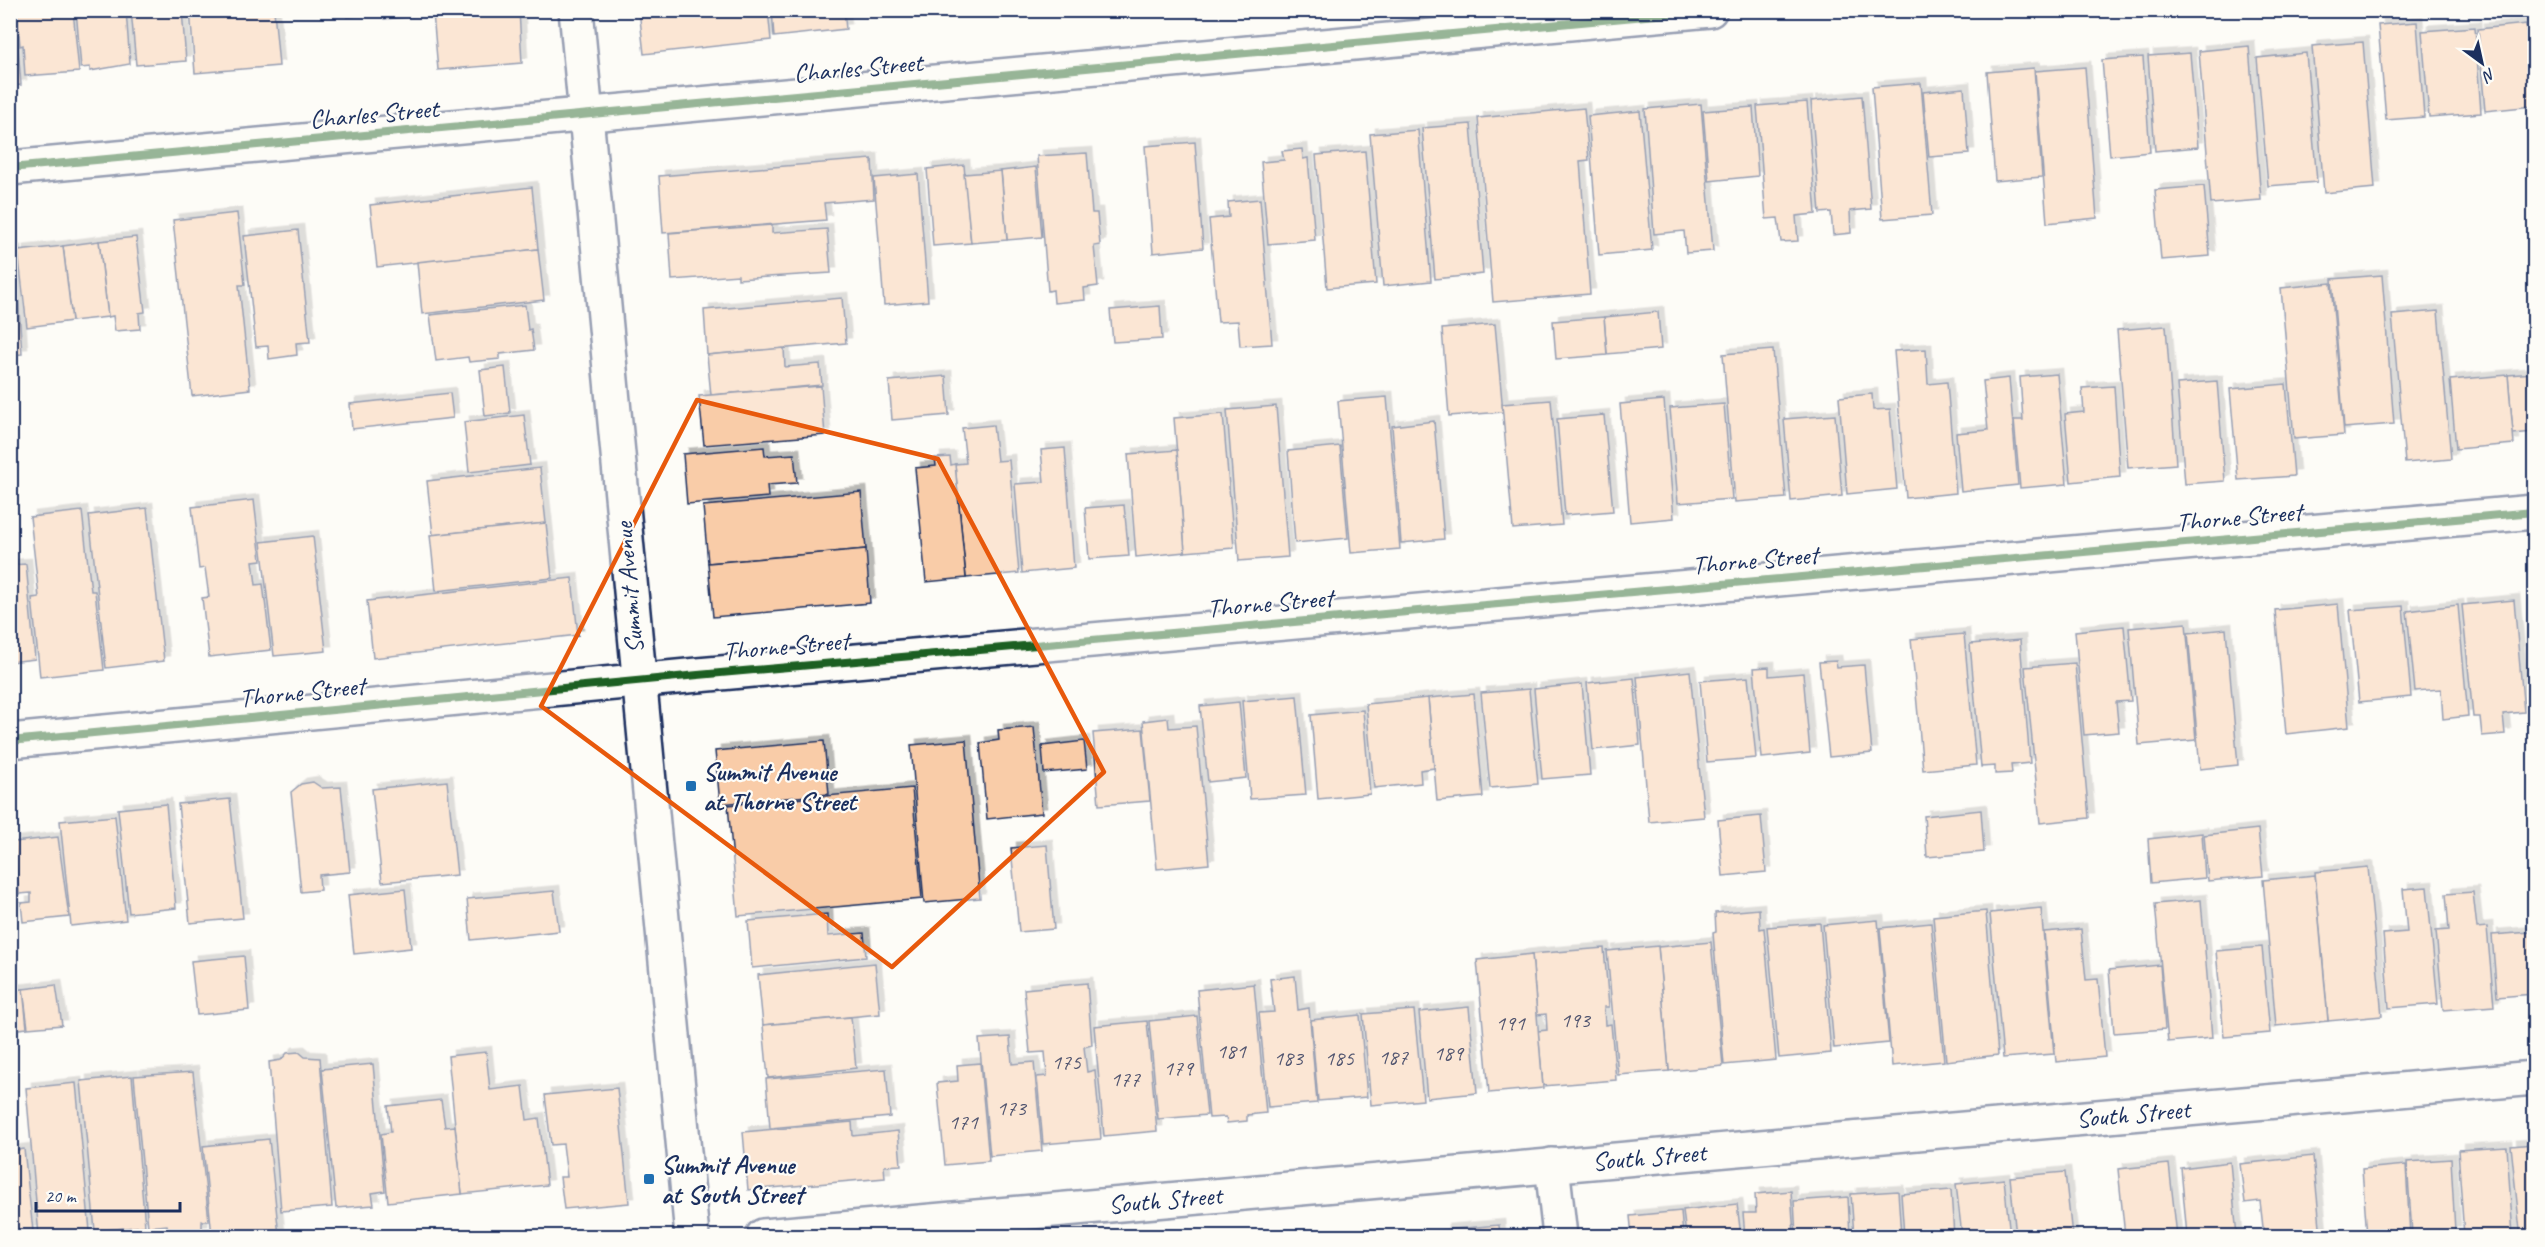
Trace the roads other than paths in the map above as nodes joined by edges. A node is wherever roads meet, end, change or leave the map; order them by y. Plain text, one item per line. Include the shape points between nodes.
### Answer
1 (576, 10) edge
2 (1710, 10) edge
3 (585, 115) junction
4 (10, 168) edge
5 (2535, 512) edge
6 (638, 681) junction
7 (10, 741) edge
8 (2535, 1078) edge
9 (1552, 1165) junction
10 (692, 1236) edge
11 (763, 1236) edge
12 (1560, 1236) edge

1 - 3 street, Summit Avenue
2 - 3 street, Charles Street
3 - 4 street, Charles Street
3 - 6 street, Summit Avenue
5 - 6 street, Thorne Street
6 - 7 street, Thorne Street
6 - 10 street, Summit Avenue
8 - 9 street, South Street
9 - 11 street, South Street
9 - 12 street

